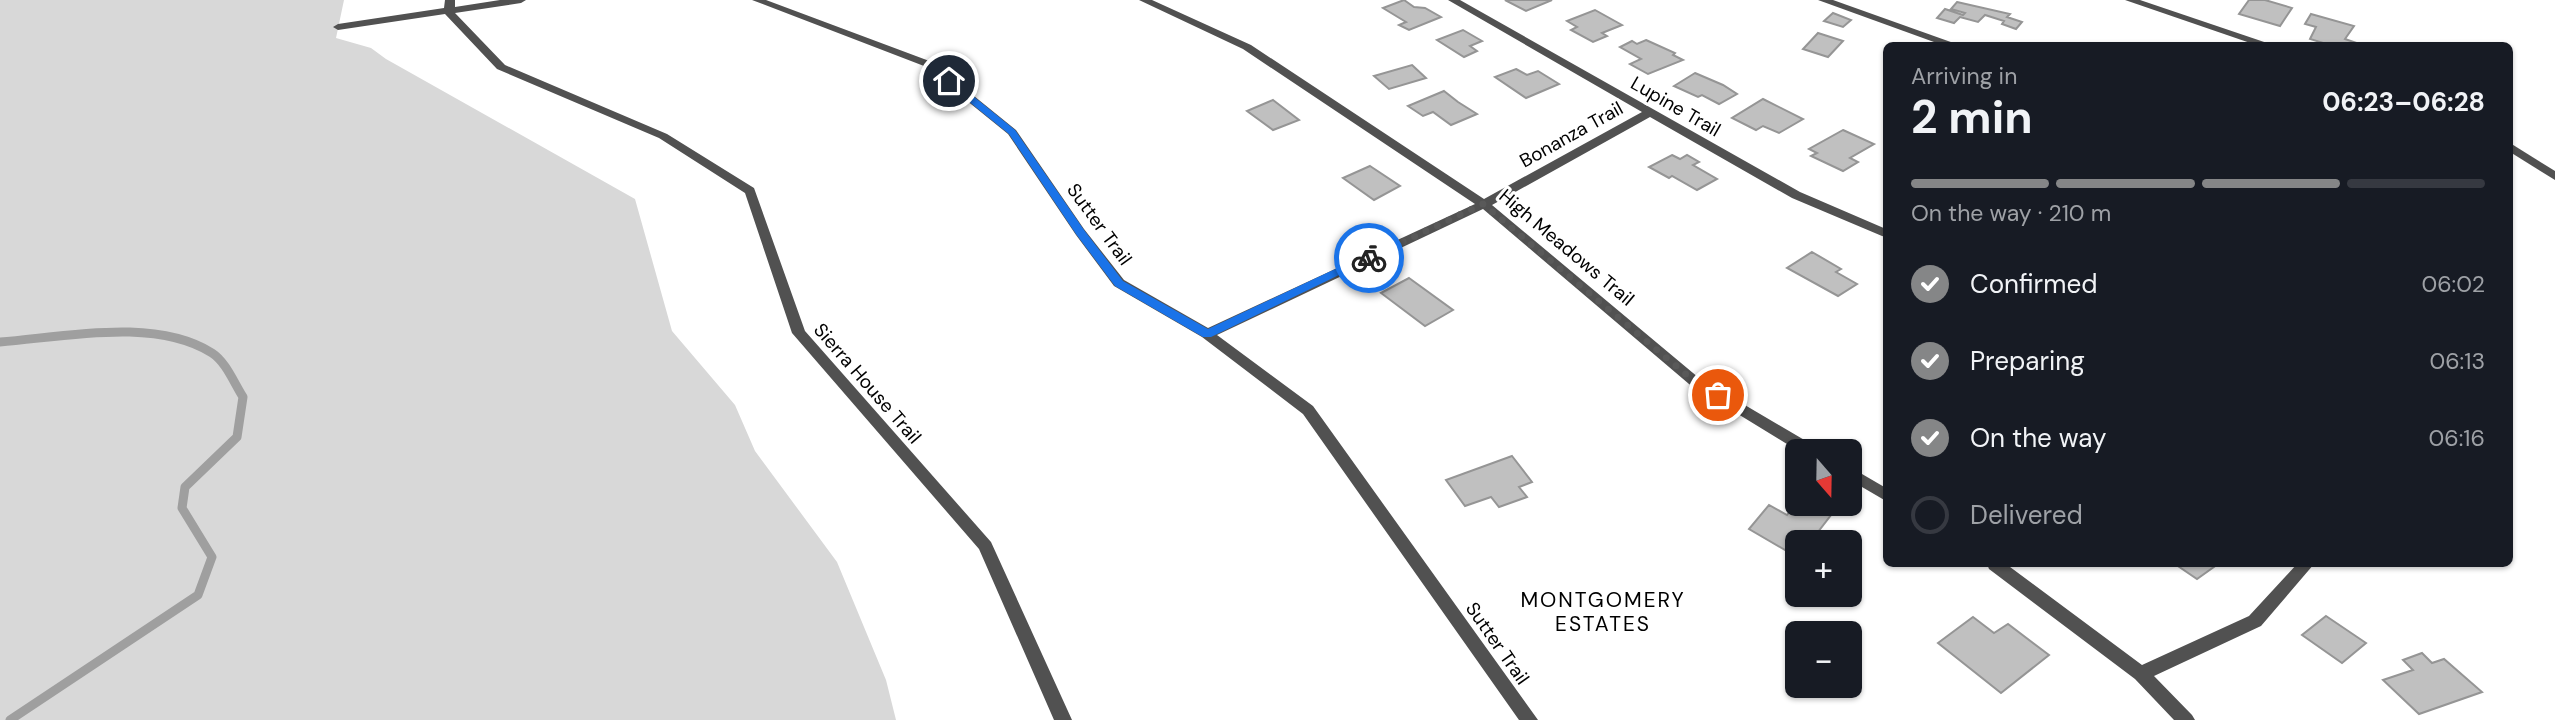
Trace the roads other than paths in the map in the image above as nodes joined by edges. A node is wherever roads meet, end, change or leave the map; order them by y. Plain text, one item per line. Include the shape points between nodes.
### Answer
1 (522, 0) edge
2 (757, 0) edge
3 (1144, 0) edge
4 (1453, 0) edge
5 (1823, 0) edge
6 (2130, 0) edge
7 (450, 6) edge
8 (338, 27) dead end
9 (1945, 42) edge
10 (2259, 42) edge
11 (1650, 112) junction
12 (2513, 149) edge
13 (2555, 176) edge
14 (1483, 204) junction
15 (1883, 232) edge
16 (1207, 334) junction
17 (1791, 439) edge
18 (1862, 480) edge
19 (1883, 493) edge
20 (1999, 567) edge
21 (2303, 567) edge
22 (2141, 674) junction
23 (1063, 720) edge
24 (1529, 720) edge
25 (2186, 720) edge

1 - 7 street
2 - 16 street, Sutter Trail via 928,64 1012,132 1119,283
3 - 14 street, High Meadows Trail via 1247,47
4 - 11 street, Lupine Trail
5 - 9 street
6 - 10 street
7 - 8 street
7 - 23 street, Sierra House Trail via 501,67 663,136 750,191 799,333 985,546
11 - 14 street, Bonanza Trail
11 - 15 street, Lupine Trail via 1796,195
12 - 13 street
14 - 16 street, Bonanza Trail
14 - 17 street, High Meadows Trail via 1694,381
16 - 24 street, Sutter Trail via 1308,410
18 - 19 street
20 - 22 street
21 - 22 street via 2255,621
22 - 25 street

